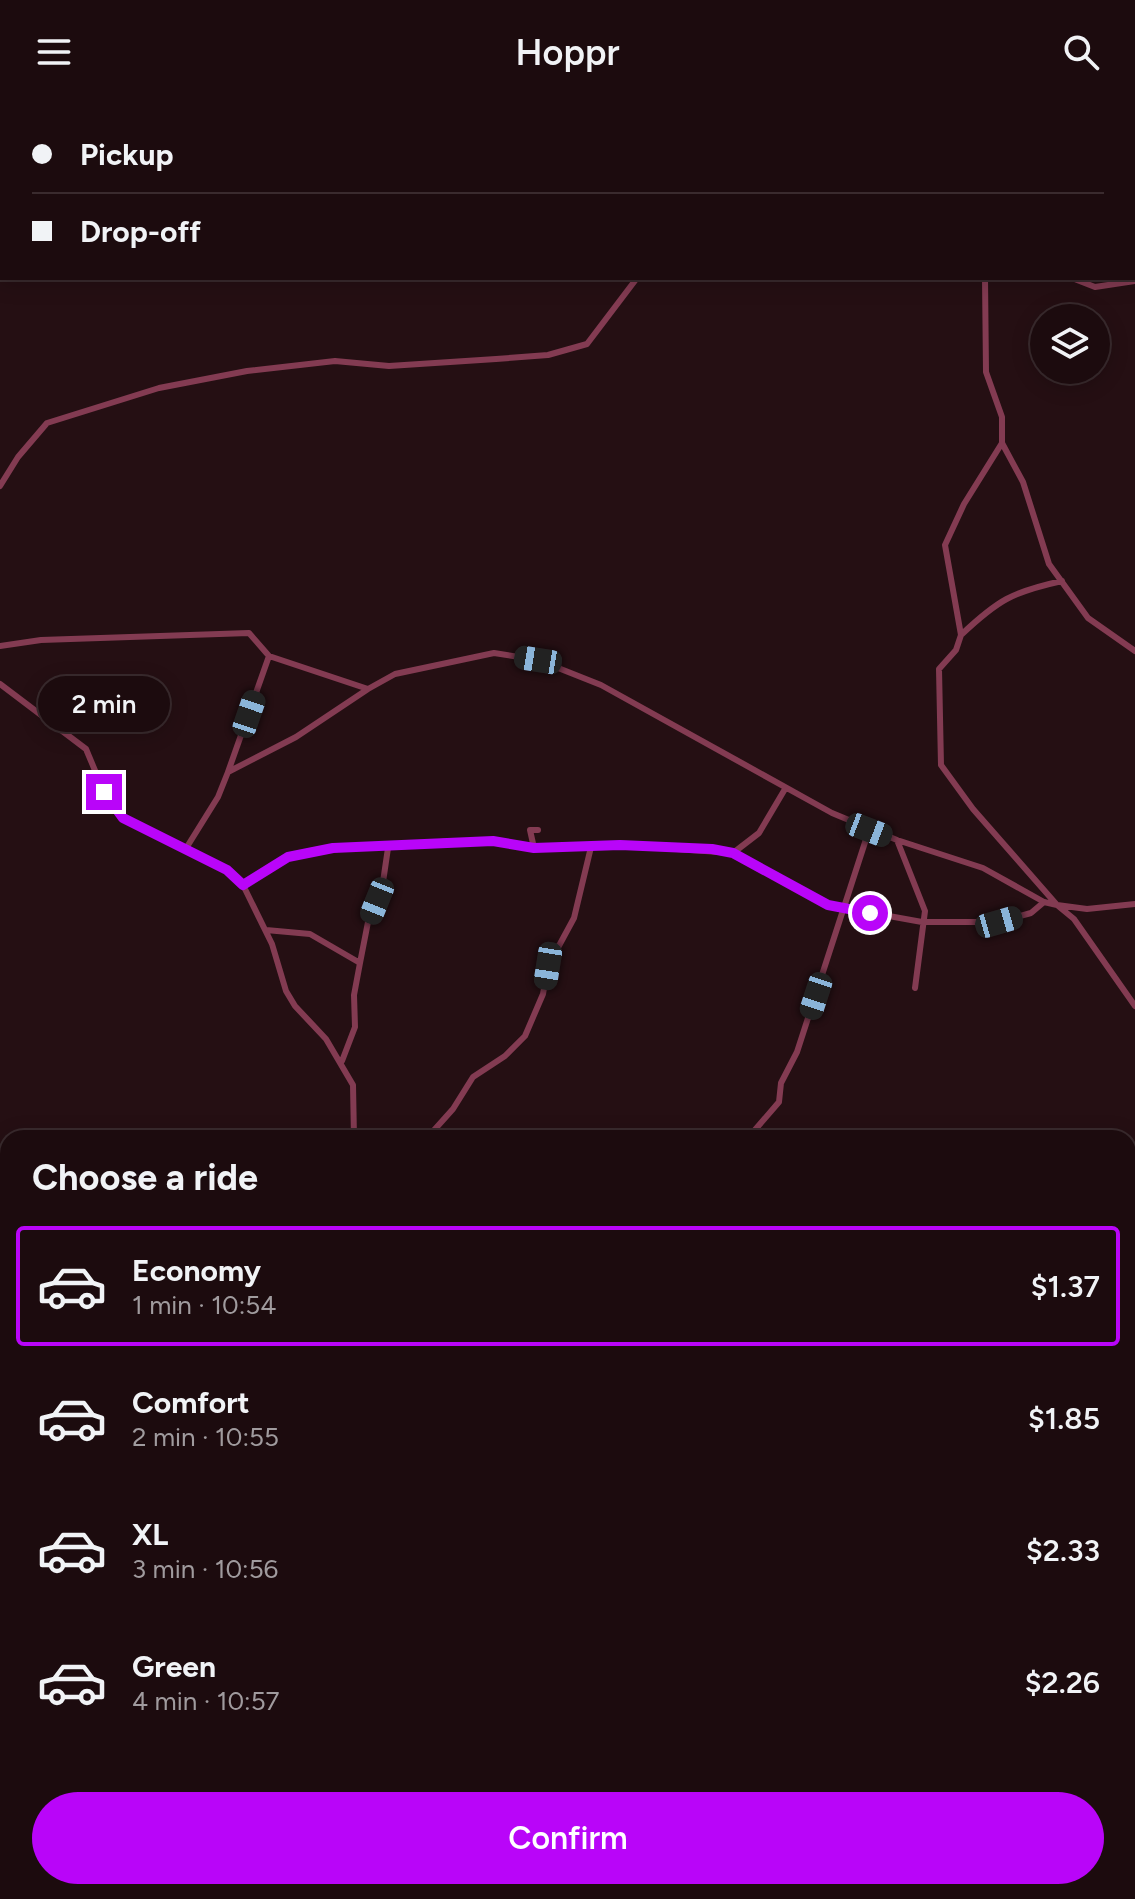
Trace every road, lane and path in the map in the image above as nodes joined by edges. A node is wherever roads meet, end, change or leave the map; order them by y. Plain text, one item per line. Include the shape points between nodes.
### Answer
1 (635, 280) edge
2 (985, 280) edge
3 (1077, 280) edge
4 (1135, 281) edge
5 (1002, 443) junction
6 (0, 486) edge
7 (1062, 581) junction
8 (961, 635) junction
9 (0, 646) edge
10 (1135, 651) edge
11 (269, 656) junction
12 (0, 684) edge
13 (368, 689) junction
14 (228, 772) junction
15 (785, 789) junction
16 (538, 830) dead end
17 (869, 830) junction
18 (897, 840) junction
19 (591, 847) junction
20 (388, 848) junction
21 (534, 848) junction
22 (185, 850) junction
23 (733, 853) junction
24 (243, 885) junction
25 (1044, 902) junction
26 (1135, 904) edge
27 (1057, 905) junction
28 (844, 909) junction
29 (922, 922) junction
30 (266, 930) junction
31 (360, 963) junction
32 (915, 988) dead end
33 (1135, 1006) edge
34 (342, 1061) junction
35 (354, 1130) edge
36 (434, 1130) edge
37 (755, 1130) edge

1 - 6 street via 587,344 548,355 496,359 389,366 335,361 159,388 47,423
2 - 5 street via 986,372 1002,417
3 - 4 street via 1095,287
5 - 7 street via 1023,482 1049,564
5 - 8 street via 945,545
7 - 8 street via 1022,590 993,604
7 - 10 street via 1088,618
8 - 27 street via 939,669 941,765
9 - 11 street via 219,631 249,633
11 - 13 street
11 - 14 street
12 - 22 street via 86,749 104,792 123,818
13 - 14 street via 296,737
13 - 15 street via 395,674 494,653 538,660 601,685
14 - 22 street
15 - 17 street
15 - 23 street via 759,833
16 - 21 street via 530,830
17 - 18 street
17 - 28 street
18 - 25 street via 983,868
18 - 29 street via 925,911
19 - 21 street
19 - 23 street
19 - 36 street via 574,918 548,966 525,1036 473,1077
20 - 21 street via 480,841
20 - 24 street via 310,851 288,857
20 - 31 street
22 - 24 street via 227,870
23 - 28 street
24 - 30 street
25 - 27 street
25 - 29 street via 1031,913 999,922
26 - 27 street via 1087,909
27 - 33 street via 1074,919
28 - 29 street
28 - 37 street via 797,1052 781,1083 779,1102
29 - 32 street
30 - 31 street via 310,934
30 - 34 street via 286,991
31 - 34 street via 355,1027
34 - 35 street via 353,1085

